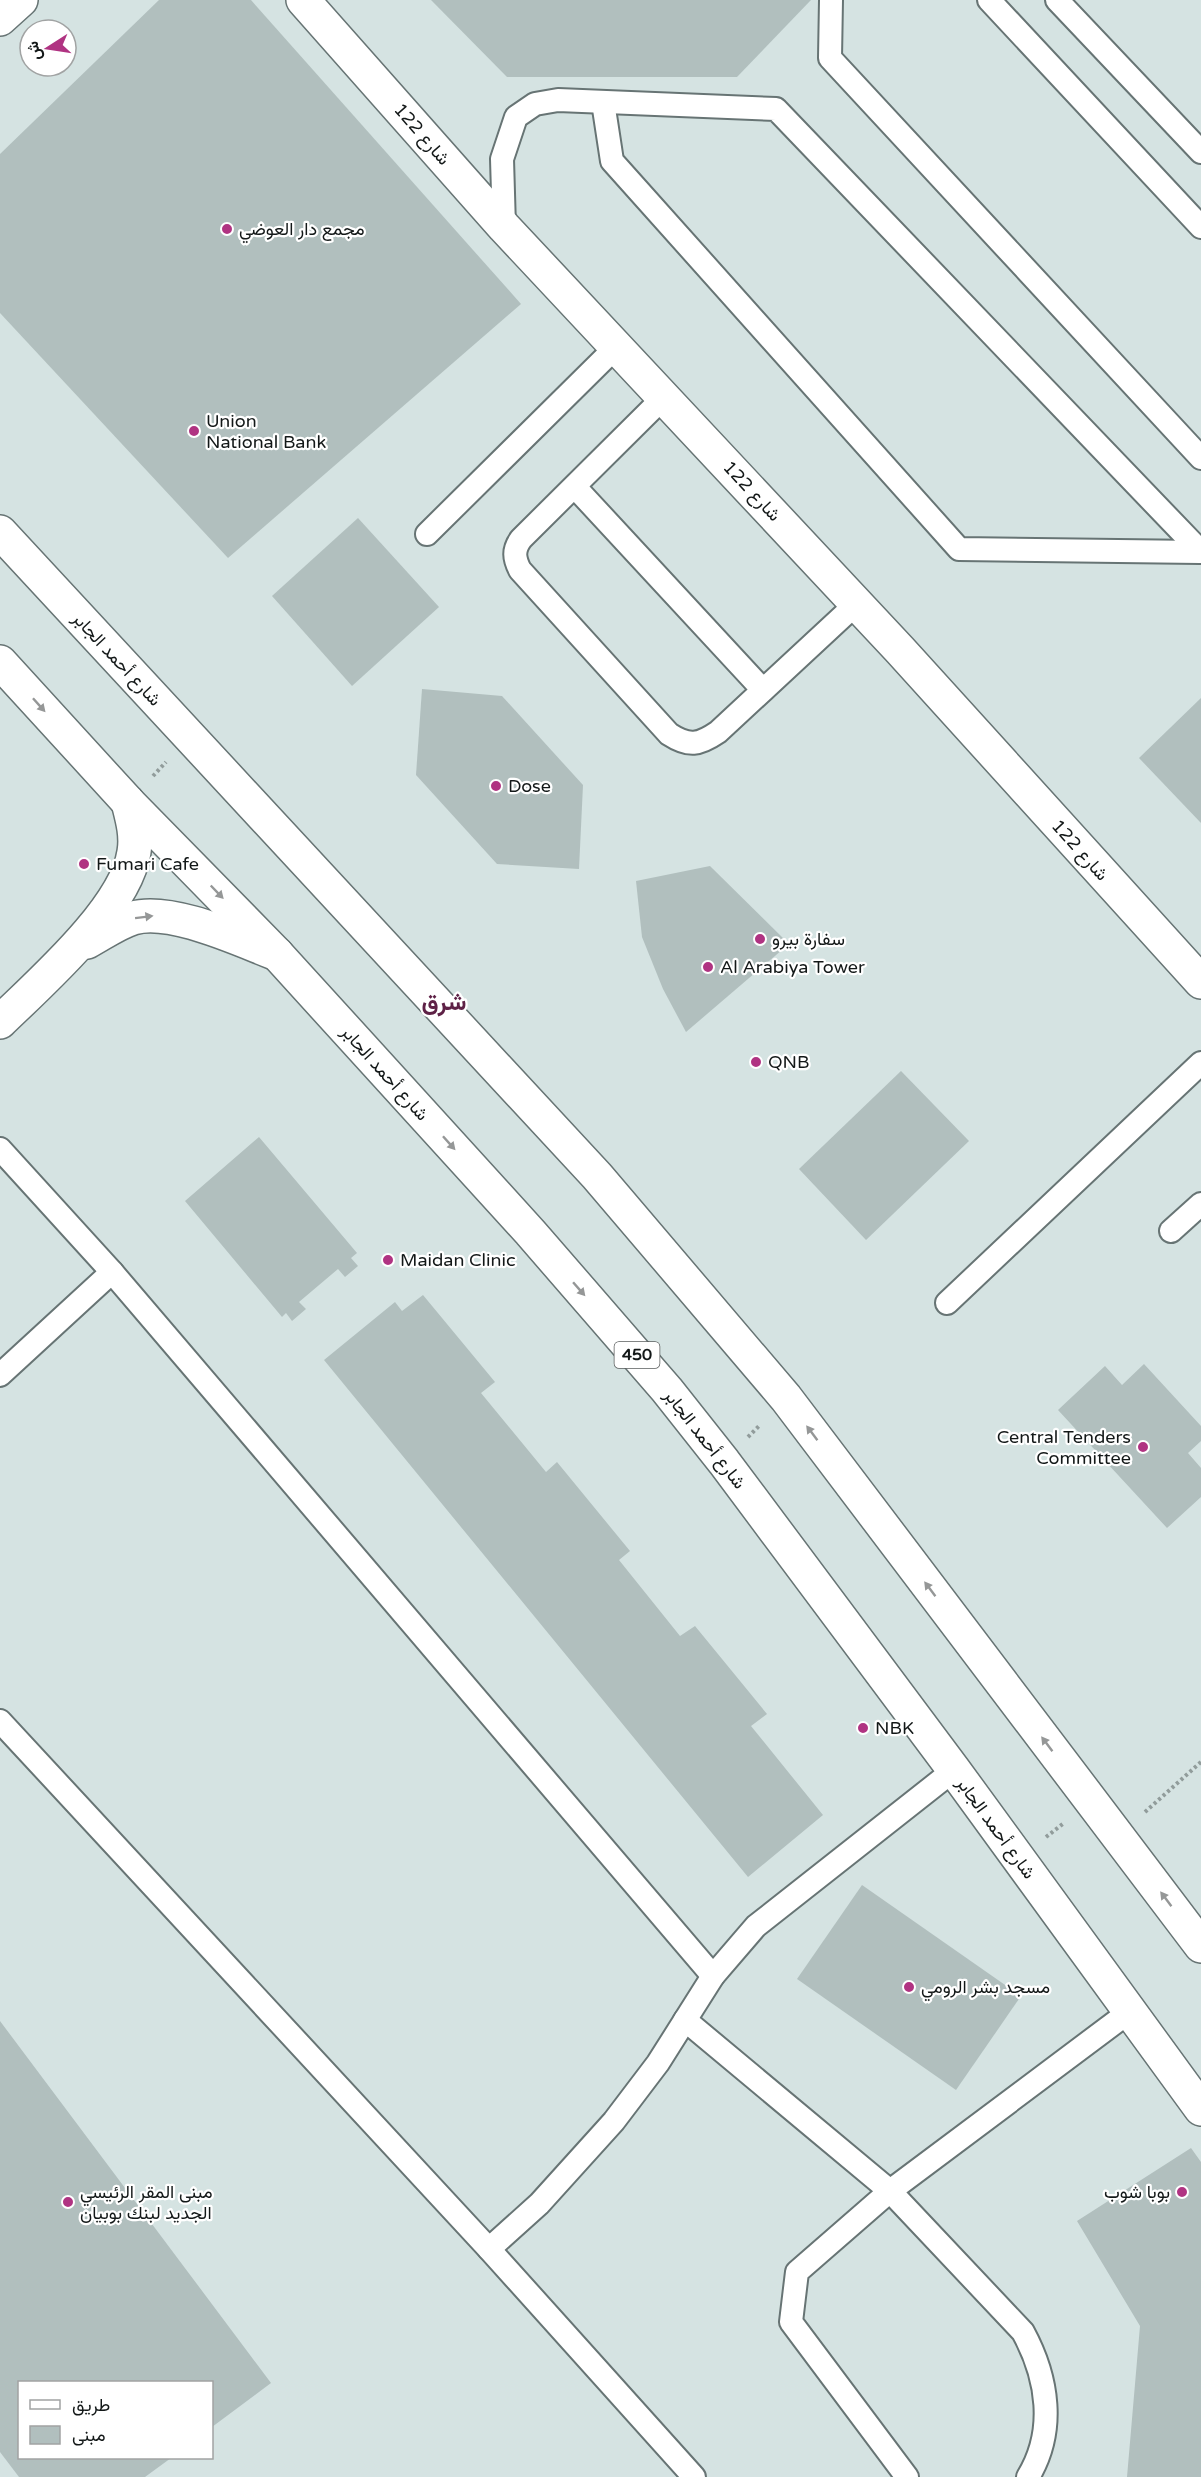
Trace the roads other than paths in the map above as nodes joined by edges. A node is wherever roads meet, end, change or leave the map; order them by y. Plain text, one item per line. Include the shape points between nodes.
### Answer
1 (21, 0) edge
2 (303, 0) edge
3 (831, 0) edge
4 (989, 0) edge
5 (1057, 0) edge
6 (0, 19) edge
7 (603, 102) junction
8 (1201, 152) edge
9 (504, 227) junction
10 (1201, 227) edge
11 (616, 347) junction
12 (664, 397) junction
13 (1201, 458) edge
14 (575, 487) junction
15 (0, 532) edge
16 (427, 534) dead end
17 (1201, 552) edge
18 (856, 604) junction
19 (0, 662) edge
20 (763, 690) junction
21 (128, 802) junction
22 (73, 951) junction
23 (277, 954) junction
24 (1201, 982) edge
25 (0, 1022) edge
26 (1201, 1063) edge
27 (0, 1149) edge
28 (1201, 1204) edge
29 (1171, 1231) dead end
30 (112, 1272) junction
31 (947, 1303) dead end
32 (0, 1375) edge
33 (0, 1720) edge
34 (954, 1770) junction
35 (1201, 1946) edge
36 (713, 1976) junction
37 (1130, 2012) junction
38 (685, 2020) junction
39 (1201, 2109) edge
40 (890, 2191) junction
41 (489, 2249) junction
42 (694, 2477) edge
43 (907, 2477) edge
44 (1028, 2477) edge

1 - 6 main road
2 - 9 main road, شارع 122
3 - 13 lane via 830,58
4 - 10 lane
5 - 8 lane
7 - 9 lane via 558,100 535,104 516,117 502,159
7 - 17 lane via 777,109
7 - 17 lane via 612,160 959,549
9 - 11 main road, شارع 122
11 - 12 main road, شارع 122
11 - 16 lane
12 - 14 lane
12 - 18 main road, شارع 122
14 - 20 lane
14 - 20 lane via 520,539 514,555 517,563 669,734 694,744 707,739
35 -> 15 main road, شارع أحمد الجابر via 786,1398 597,1176
18 - 20 lane
18 - 24 main road, شارع 122
19 -> 21 main road, شارع أحمد الجابر / 450
21 - 22 main road via 134,851 127,875
21 -> 23 main road, شارع أحمد الجابر / 450
22 -> 23 main road via 118,924 146,915 176,918
22 - 25 main road
23 -> 34 main road, شارع أحمد الجابر / 450 via 530,1232 667,1390
26 - 31 lane
27 - 30 lane
28 - 29 lane
30 - 32 lane
30 - 36 lane
33 - 41 lane
34 - 36 lane via 756,1926
34 - 37 main road, شارع أحمد الجابر / 450
36 - 38 lane
37 - 39 main road, شارع أحمد الجابر / 450
37 - 40 lane
38 - 40 lane
38 - 41 lane via 614,2121 539,2204
40 - 43 lane via 797,2272 791,2322
40 - 44 lane via 1008,2314 1035,2354 1043,2378 1045,2427
41 - 42 lane

